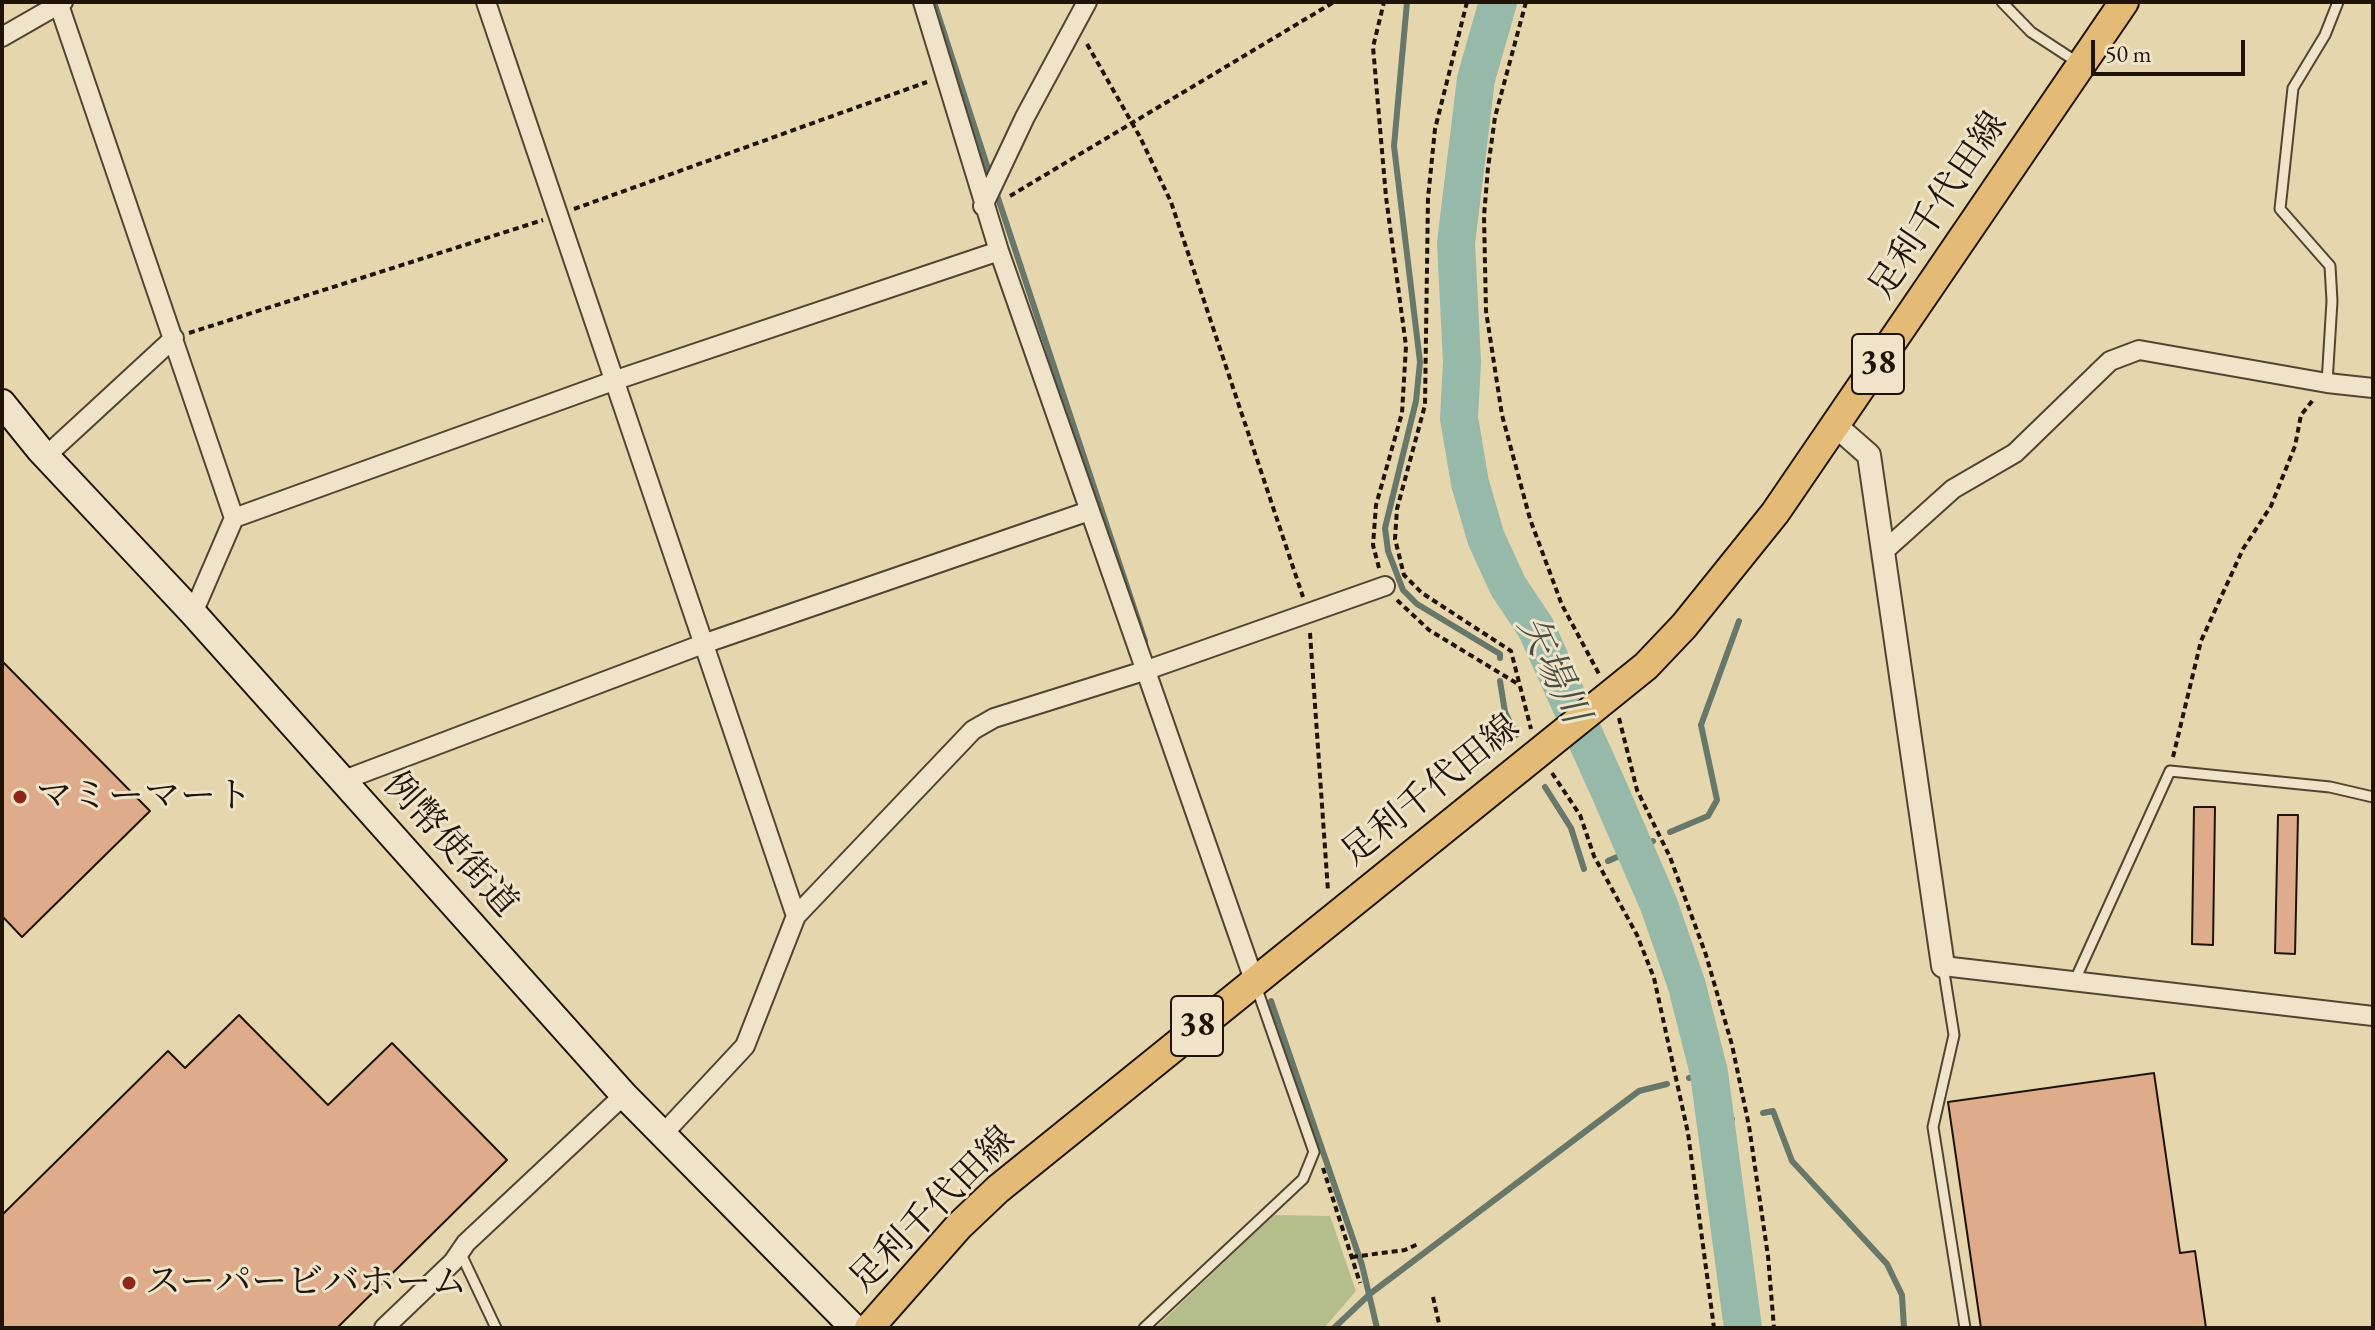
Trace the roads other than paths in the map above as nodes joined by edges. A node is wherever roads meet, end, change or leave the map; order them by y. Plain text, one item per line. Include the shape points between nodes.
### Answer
1 (59, 2) edge
2 (486, 2) edge
3 (923, 2) edge
4 (1087, 2) edge
5 (2002, 2) edge
6 (2124, 2) edge
7 (2338, 2) edge
8 (2, 37) edge
9 (2080, 64) junction
10 (983, 206) junction
11 (999, 251) junction
12 (174, 338) junction
13 (616, 380) junction
14 (2327, 383) junction
15 (2373, 388) edge
16 (2, 403) edge
17 (1836, 426) junction
18 (46, 456) junction
19 (1089, 511) junction
20 (234, 518) junction
21 (1884, 551) junction
22 (1385, 586) road end
23 (193, 613) junction
24 (703, 644) junction
25 (1147, 670) junction
26 (344, 780) junction
27 (2373, 797) edge
28 (796, 916) junction
29 (1943, 966) junction
30 (1254, 980) junction
31 (2075, 980) junction
32 (2373, 1016) edge
33 (624, 1095) junction
34 (663, 1134) junction
35 (460, 1252) junction
36 (384, 1328) edge
37 (496, 1328) edge
38 (854, 1328) edge
39 (869, 1328) edge
40 (1144, 1328) edge
41 (1965, 1328) edge

1 - 8 street
1 - 12 street
2 - 13 street
3 - 10 street
4 - 10 street
5 - 9 lane via 2031,32
6 - 9 main road, 足利千代田線 / 38
7 - 14 lane via 2293,88 2280,209 2330,266
9 - 17 main road, 足利千代田線 / 38
10 - 11 street
11 - 13 street
11 - 19 street
12 - 18 street
12 - 20 street
13 - 20 street
13 - 24 street
14 - 15 street
14 - 21 street via 2139,350 2110,361 2015,453 1953,489
16 - 18 main road, 例幣使街道
17 - 21 street via 1869,455
17 - 30 main road, 足利千代田線 / 38 via 1709,598 1646,666
18 - 23 main road, 例幣使街道
19 - 24 street
19 - 25 street
20 - 23 street
21 - 29 street
22 - 25 street
23 - 26 main road, 例幣使街道
24 - 26 street
24 - 28 street
25 - 28 street via 1020,709 973,730
25 - 30 street
26 - 33 main road, 例幣使街道
27 - 31 lane via 2330,787 2170,771
28 - 34 street via 745,1046
29 - 31 street
29 - 41 lane via 1954,1035 1933,1127
30 - 39 main road, 足利千代田線 / 38 via 998,1189
30 - 40 lane via 1314,1152 1303,1179
31 - 32 street
33 - 34 main road, 例幣使街道
33 - 35 street
34 - 38 main road, 例幣使街道
35 - 36 street
35 - 37 lane

